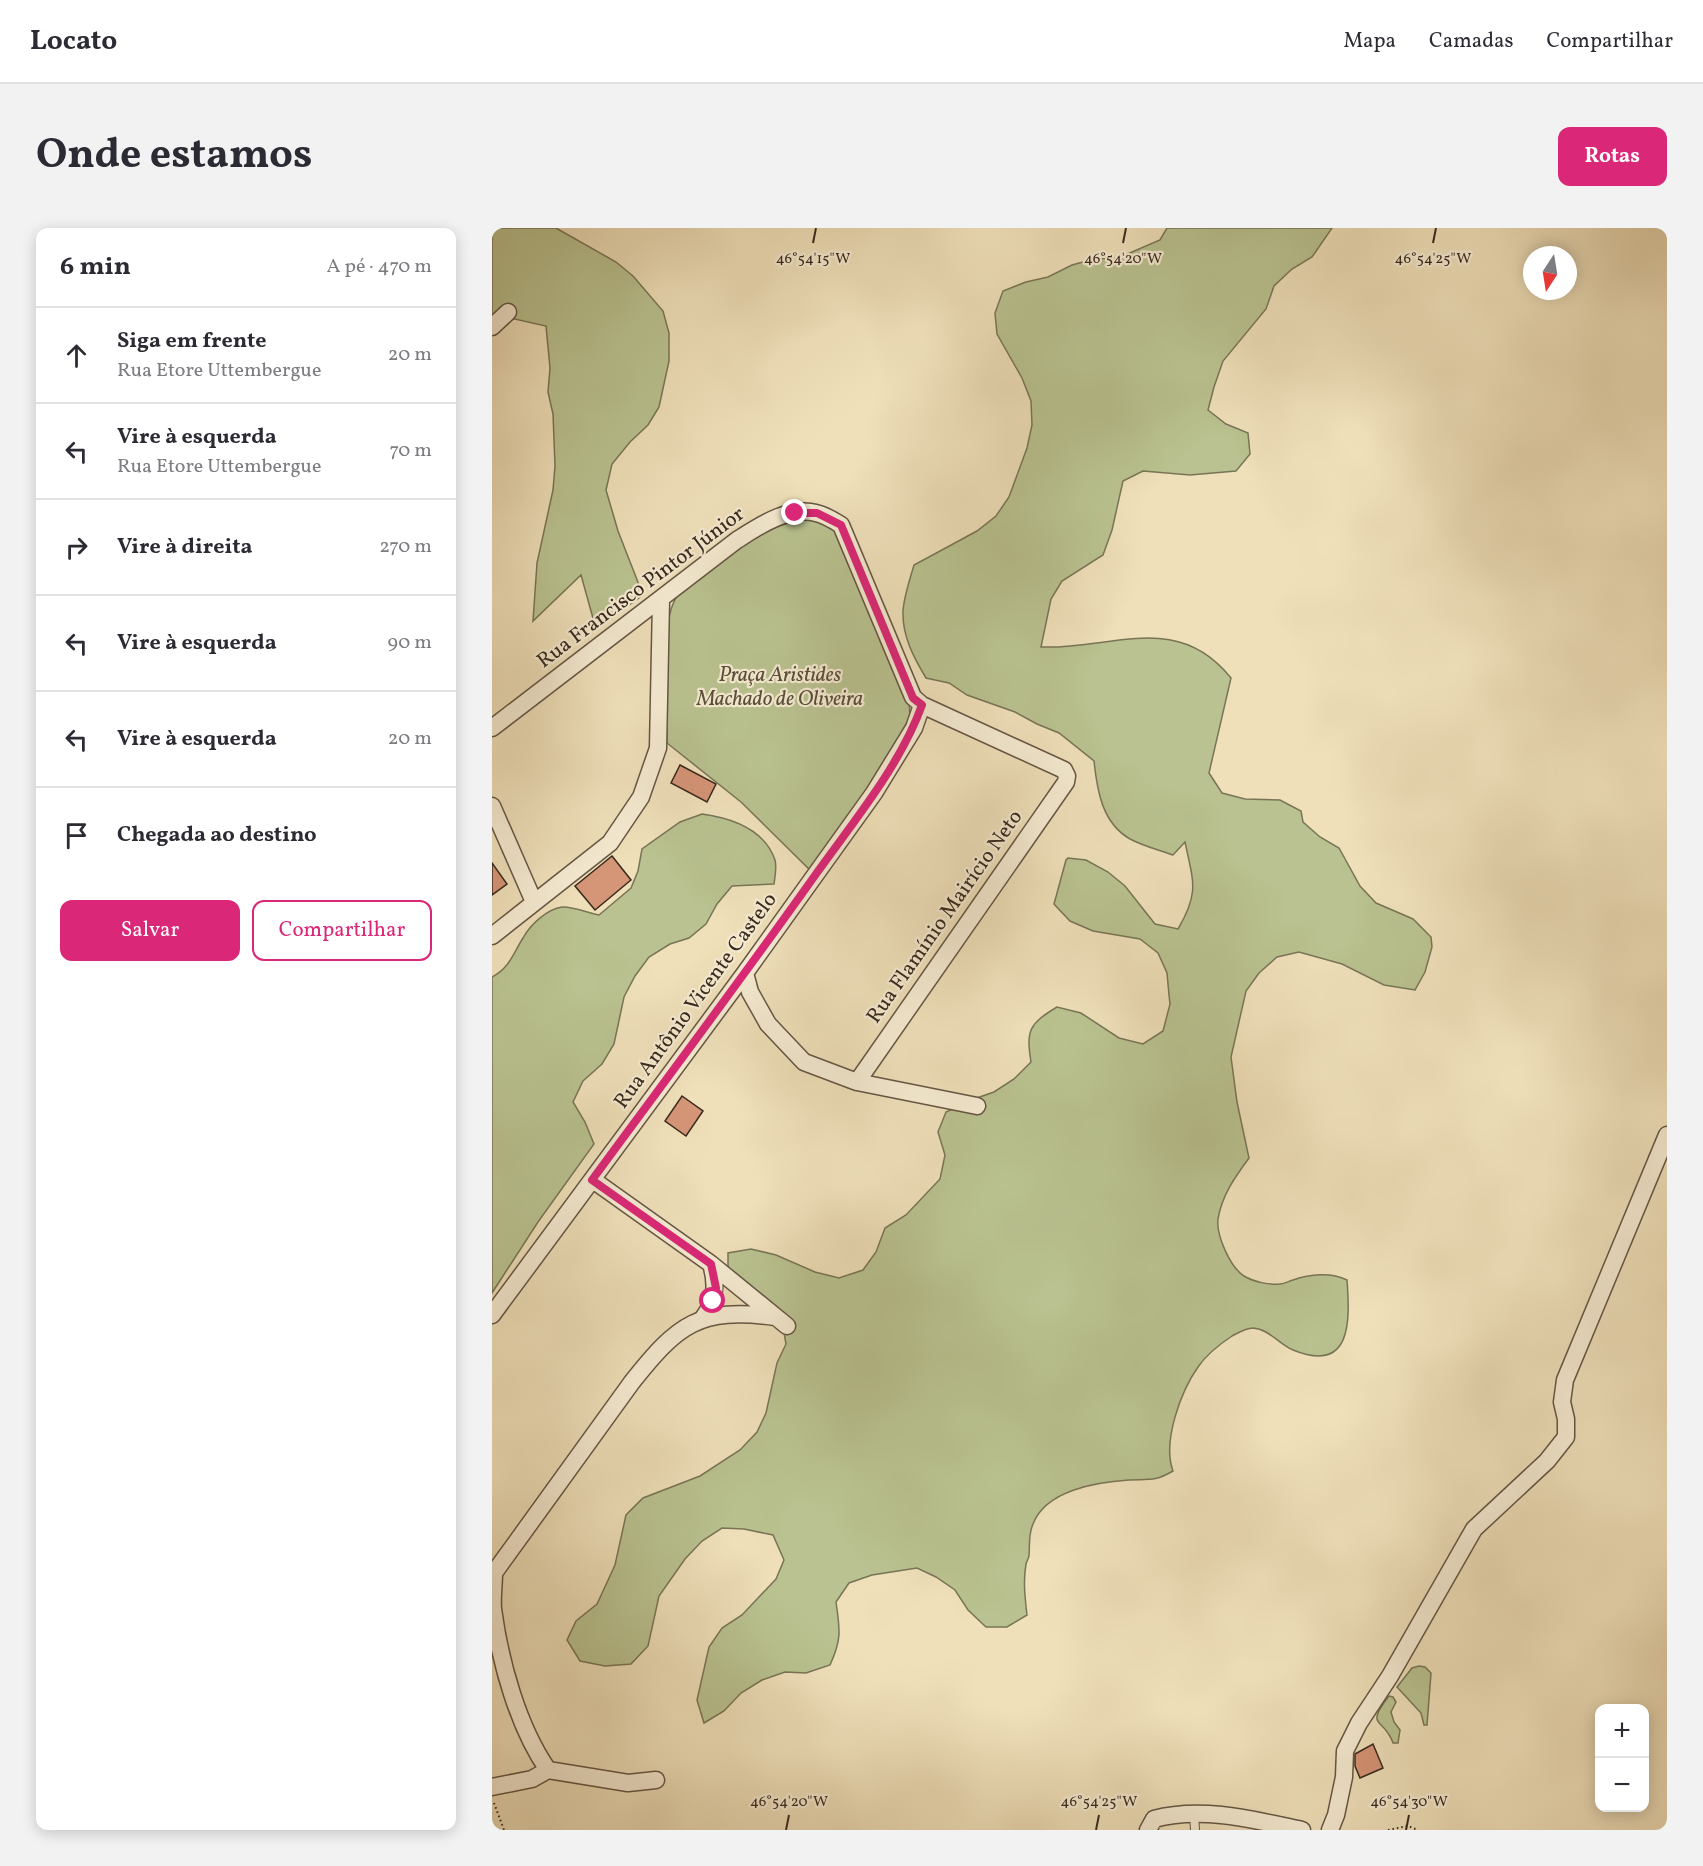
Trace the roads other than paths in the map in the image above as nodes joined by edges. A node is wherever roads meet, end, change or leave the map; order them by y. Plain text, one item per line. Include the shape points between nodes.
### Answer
1 (508, 312) dead end
2 (492, 327) edge
3 (661, 600) junction
4 (922, 705) junction
5 (492, 728) edge
6 (492, 806) edge
7 (534, 902) junction
8 (492, 936) edge
9 (745, 973) junction
10 (857, 1082) junction
11 (977, 1106) dead end
12 (1667, 1135) edge
13 (592, 1180) junction
14 (711, 1264) junction
15 (492, 1315) edge
16 (703, 1318) junction
17 (493, 1571) edge
18 (548, 1770) junction
19 (656, 1780) dead end
20 (492, 1787) edge
21 (1194, 1813) junction
22 (1148, 1830) edge
23 (1195, 1830) edge
24 (1302, 1830) edge
25 (1330, 1830) edge

1 - 2 street
3 - 4 street, Rua Francisco Pintor Júnior via 759,526 783,515 806,511 827,517 841,525 913,698
3 - 5 street, Rua Francisco Pintor Júnior
3 - 7 street via 658,748 641,797 609,843
4 - 9 street, Rua Antônio Vicente Castelo via 914,728 874,793
4 - 10 street, Rua Flamínio Mairício Neto via 1064,770 1066,782
6 - 7 street
7 - 8 street
9 - 10 street via 750,992 768,1024 804,1062
9 - 13 street, Rua Antônio Vicente Castelo
10 - 11 street
12 - 25 street via 1565,1380 1562,1402 1566,1437 1474,1529 1345,1751 1344,1777
13 - 14 street
13 - 15 street, Rua Antônio Vicente Castelo
14 - 16 street via 716,1288
14 - 16 street via 781,1321 753,1314
16 - 17 street via 655,1353
17 - 18 street via 493,1608 505,1667 533,1749
18 - 19 street via 628,1784
18 - 20 street via 532,1779
21 - 22 street via 1154,1819
21 - 23 lane
21 - 24 street

